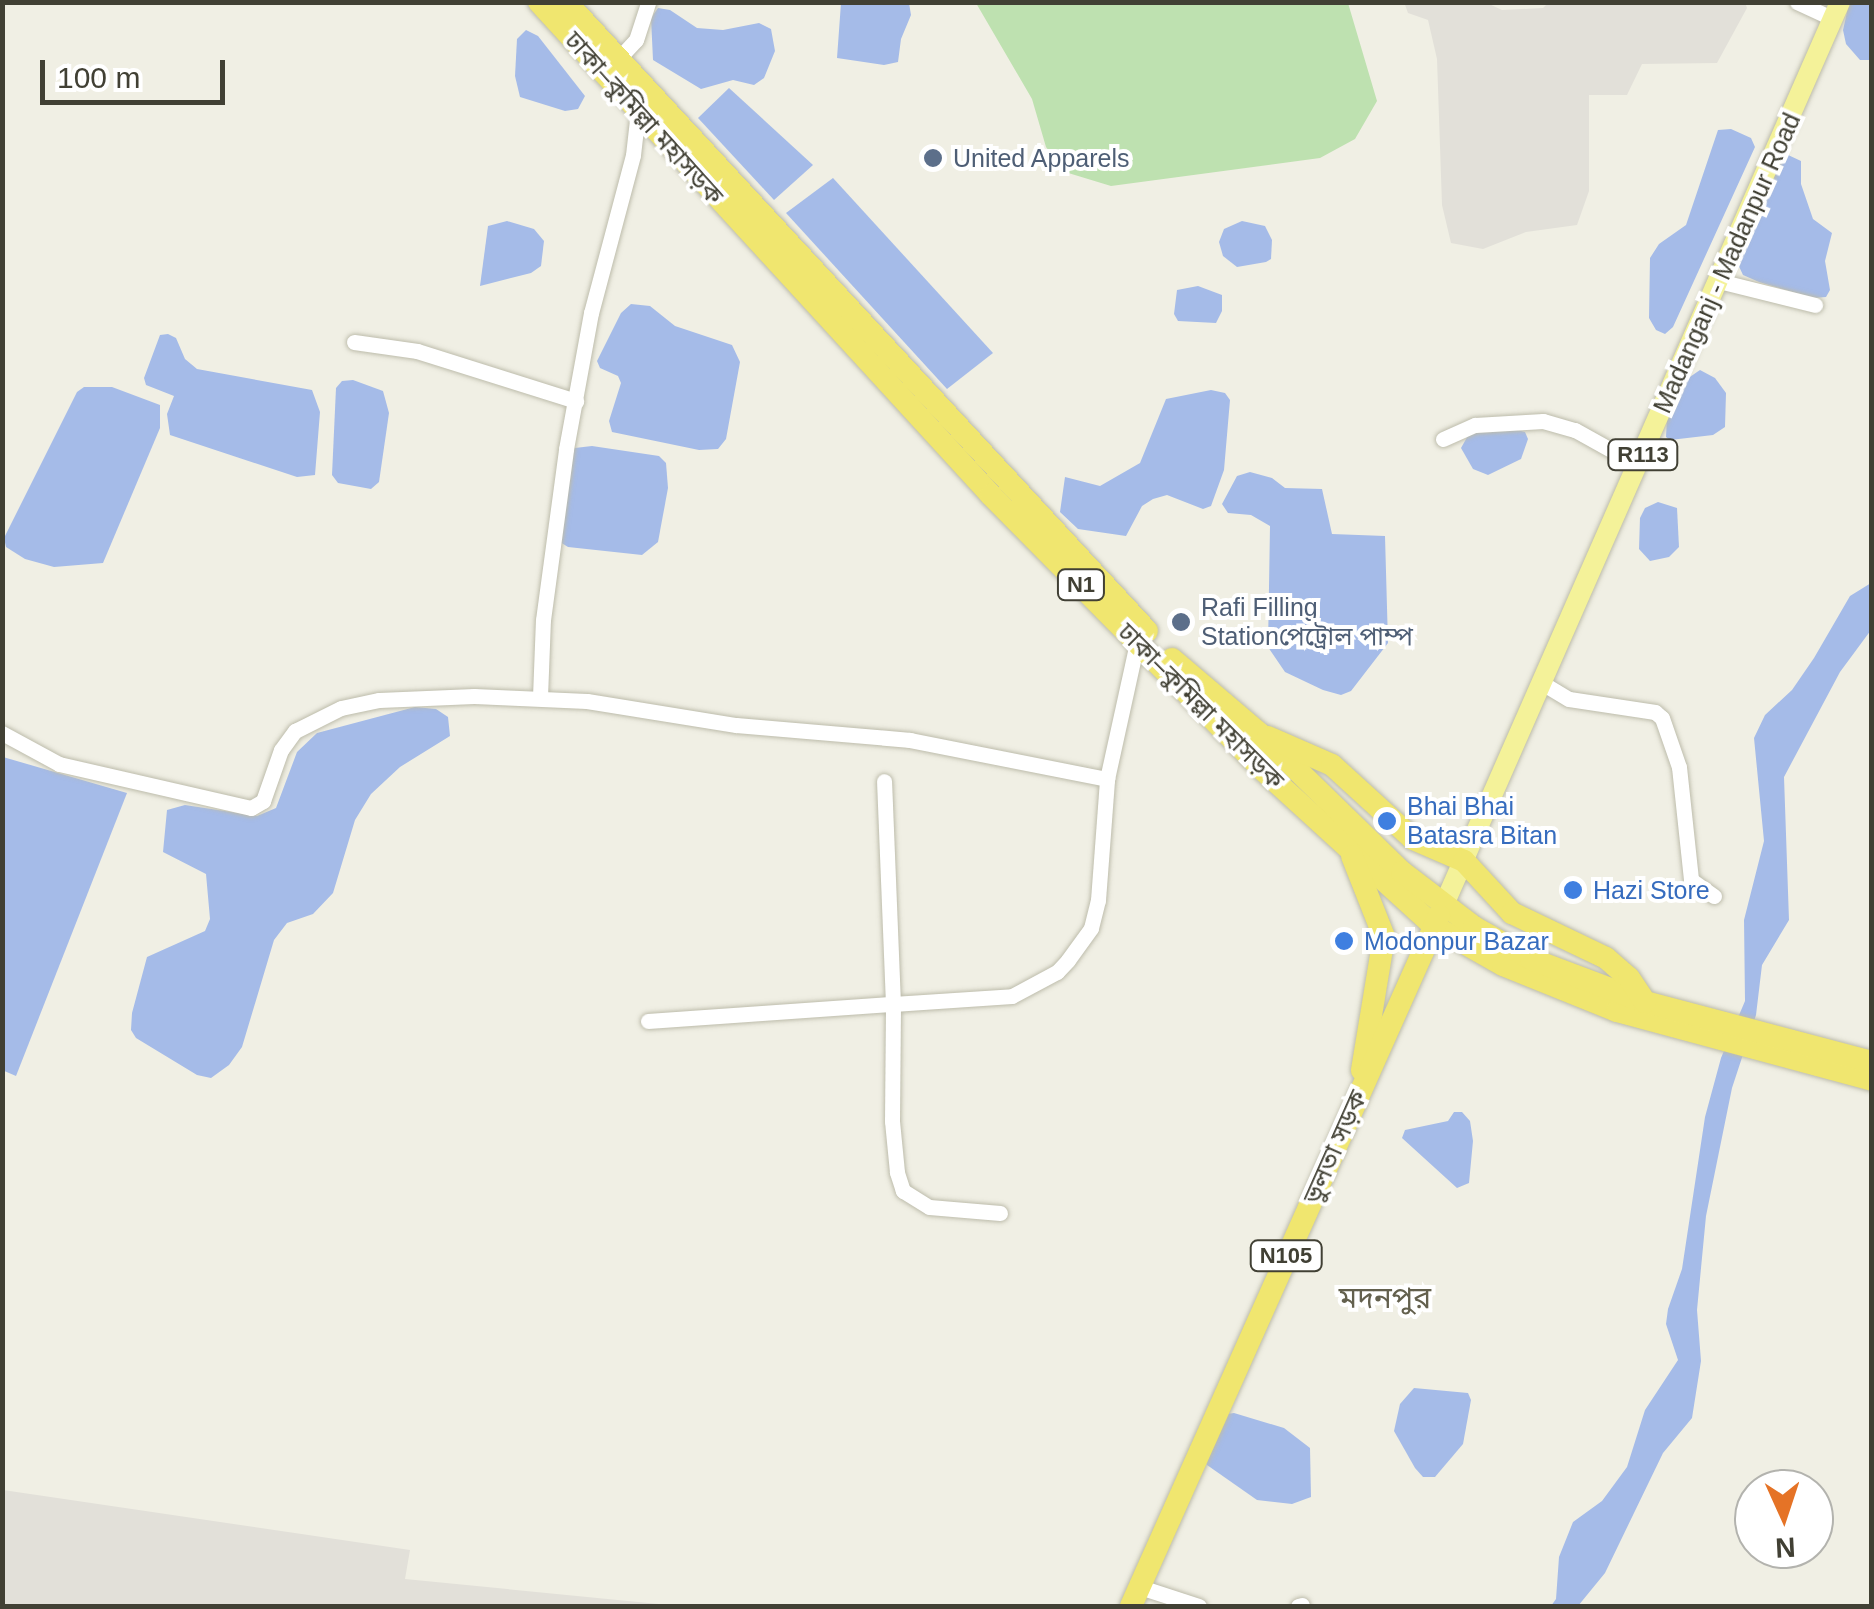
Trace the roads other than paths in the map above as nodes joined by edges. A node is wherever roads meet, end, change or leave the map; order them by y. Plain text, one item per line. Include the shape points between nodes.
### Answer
1 (539, 2) edge
2 (566, 2) edge
3 (648, 2) edge
4 (1798, 2) edge
5 (1837, 11) edge
6 (620, 58) junction
7 (638, 111) junction
8 (1719, 281) junction
9 (1816, 305) dead end
10 (354, 342) dead end
11 (576, 401) junction
12 (1443, 439) dead end
13 (1638, 465) junction
14 (1137, 642) junction
15 (1542, 683) junction
16 (540, 697) junction
17 (2, 733) edge
18 (1260, 734) junction
19 (1107, 779) junction
20 (884, 781) dead end
21 (1344, 840) junction
22 (1464, 861) junction
23 (1714, 896) dead end
24 (1439, 917) junction
25 (1645, 1002) junction
26 (893, 1004) junction
27 (648, 1021) dead end
28 (1718, 1030) junction
29 (1781, 1047) junction
30 (1872, 1062) edge
31 (1872, 1080) edge
32 (1360, 1089) junction
33 (1000, 1212) dead end
34 (1135, 1597) edge
35 (1199, 1606) edge

1 - 7 highway, ঢাকা–কুমিল্লা মহাসড়ক / N1
2 - 6 highway, ঢাকা–কুমিল্লা মহাসড়ক / N1
3 - 6 street via 636,40
4 - 5 street
5 - 8 main road, Madanganj - Madanpur Road / R113
6 - 18 highway, ঢাকা–কুমিল্লা মহাসড়ক / N1 via 1174,660
7 - 11 street
7 - 14 highway, ঢাকা–কুমিল্লা মহাসড়ক / N1 via 991,494
8 - 9 street
8 - 13 main road, Madanganj - Madanpur Road / R113
10 - 11 street via 417,351
11 - 16 street via 546,586
12 - 13 street via 1474,425 1543,421 1575,430
13 - 15 main road, Madanganj - Madanpur Road / R113
14 - 19 street
14 - 21 highway, ঢাকা–কুমিল্লা মহাসড়ক / N1 via 1263,770
15 - 22 main road, Madanganj - Madanpur Road / R113
15 - 23 street via 1569,699 1662,718 1679,767 1691,880
16 - 17 street via 378,700 342,708 295,731 263,801 251,808 59,764
16 - 19 street via 736,725 910,740
18 - 22 highway via 1332,765 1413,839
18 - 24 highway, ঢাকা–কুমিল্লা মহাসড়ক / N1
19 - 26 street via 1091,928 1057,972 1012,996
20 - 26 street
21 - 24 highway, ঢাকা–কুমিল্লা মহাসড়ক / N1
21 - 32 highway via 1384,938
22 - 24 main road, Madanganj - Madanpur Road / R113
22 - 25 highway via 1512,912 1606,958
24 - 25 highway, ঢাকা–কুমিল্লা মহাসড়ক / N1
24 - 28 highway, ঢাকা–কুমিল্লা মহাসড়ক / N1 via 1503,965 1616,1010
24 - 32 highway, ভুলতা সড়ক / N105
25 - 28 highway, ঢাকা–কুমিল্লা মহাসড়ক / N1
26 - 27 street
26 - 33 street via 892,1121 904,1191 929,1207
28 - 29 highway, ঢাকা–কুমিল্লা মহাসড়ক / N1
29 - 30 highway, ঢাকা–কুমিল্লা মহাসড়ক / N1
29 - 31 highway, ঢাকা–কুমিল্লা মহাসড়ক / N1
32 - 34 highway, ভুলতা সড়ক / N105
34 - 35 street

